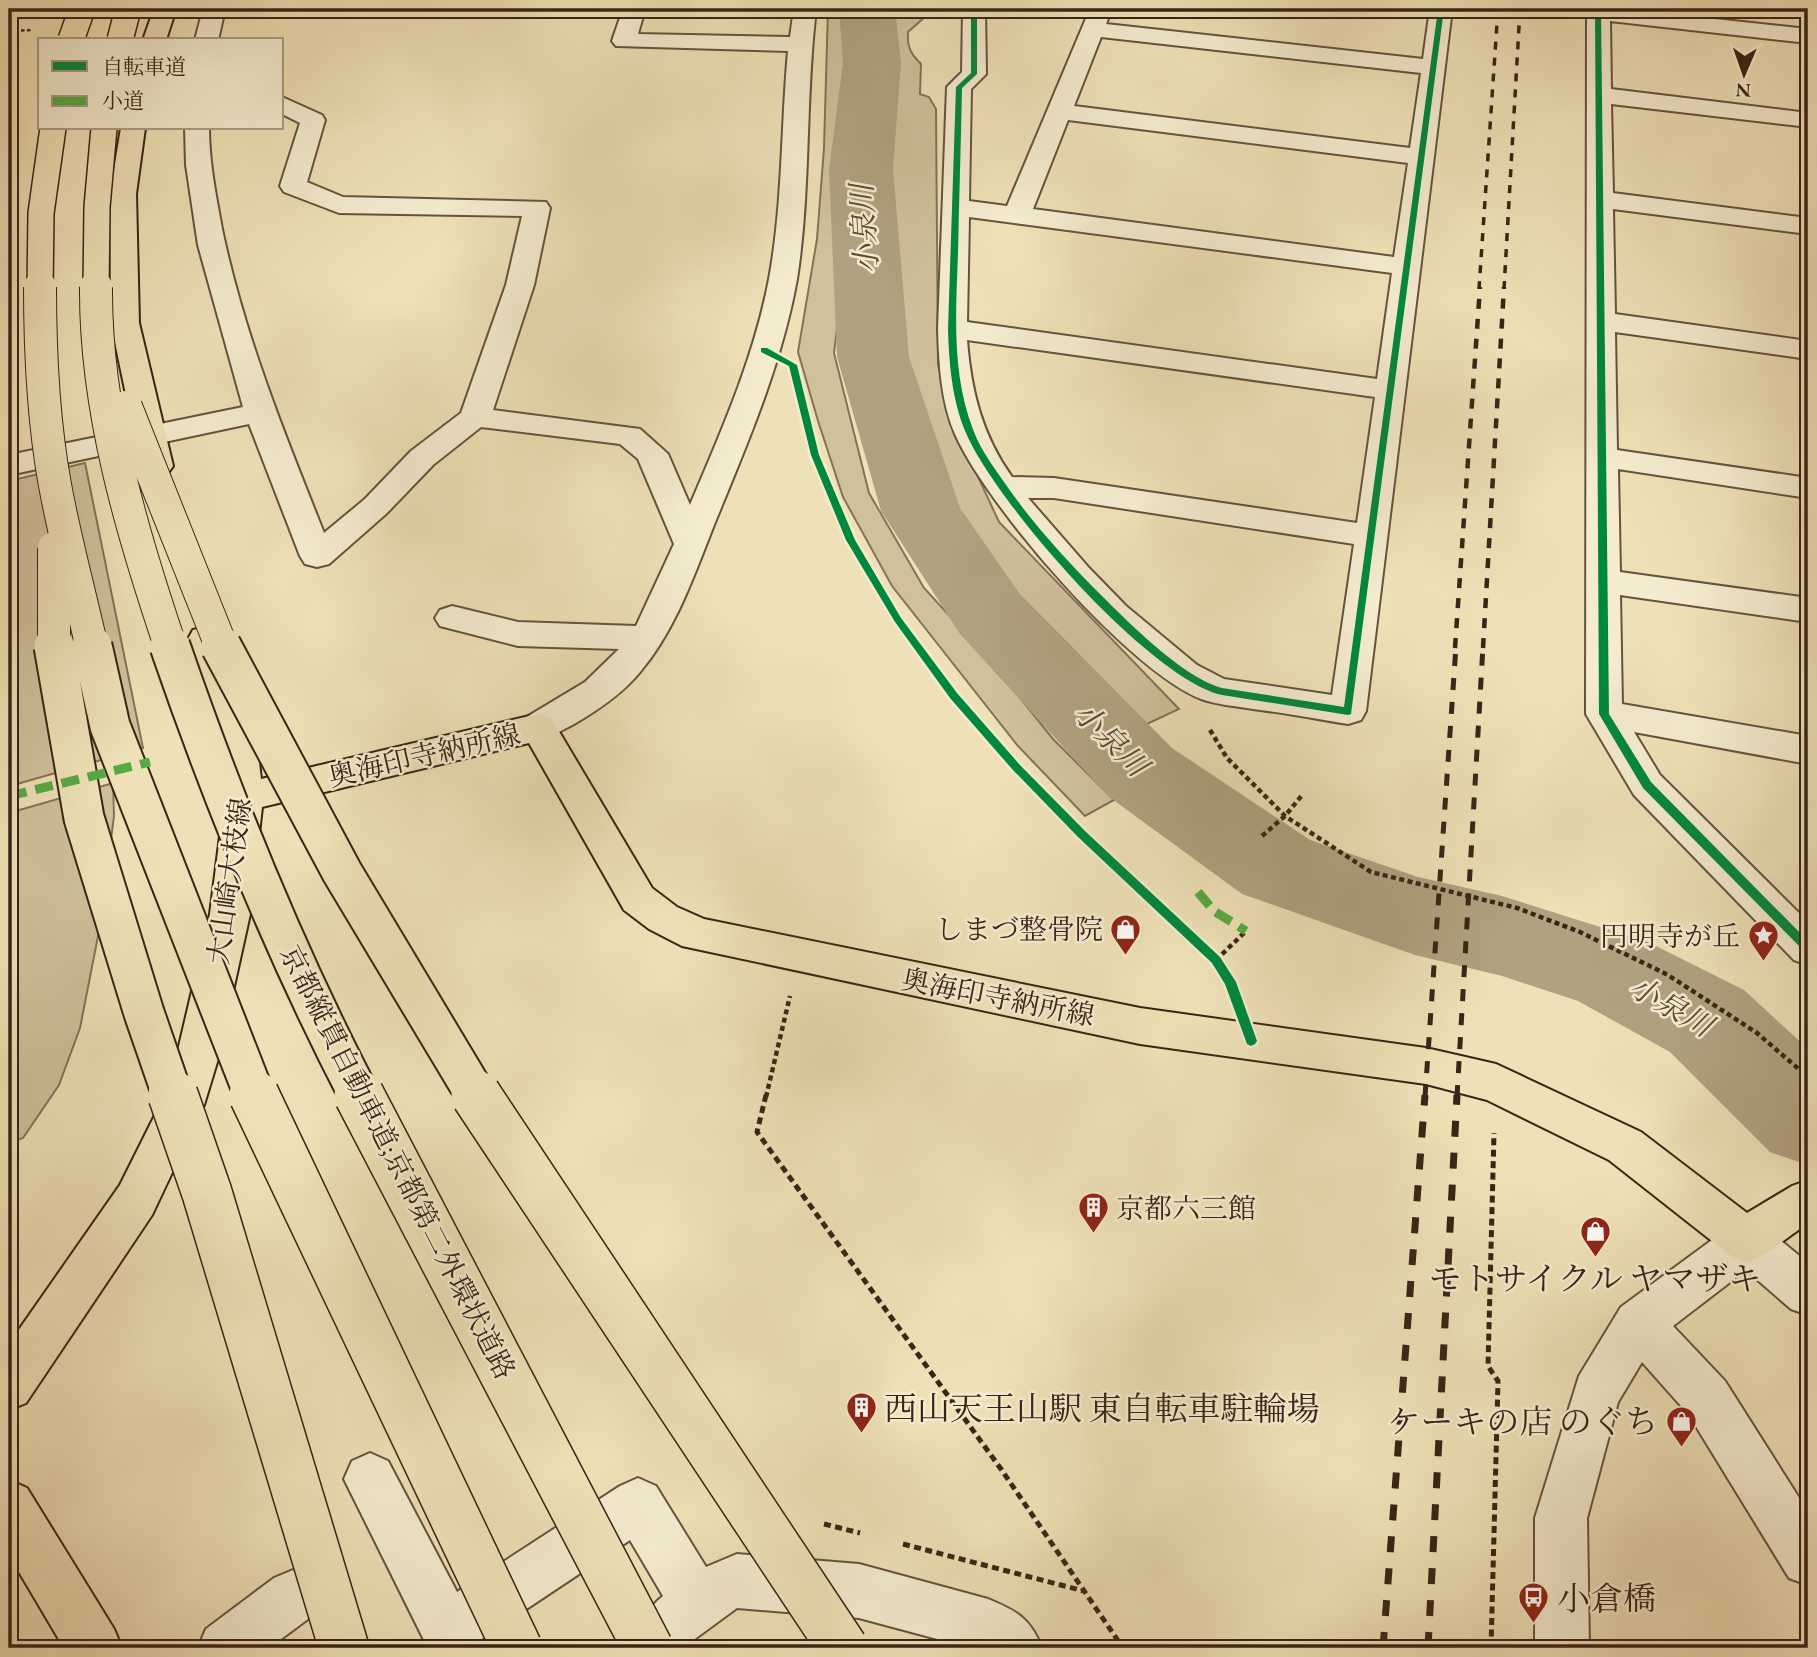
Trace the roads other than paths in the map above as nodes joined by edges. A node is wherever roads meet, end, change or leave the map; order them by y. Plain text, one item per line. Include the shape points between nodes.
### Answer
1 (82, 9) edge
2 (128, 9) edge
3 (165, 9) edge
4 (214, 9) edge
5 (634, 9) edge
6 (805, 9) edge
7 (974, 9) edge
8 (1441, 9) edge
9 (1598, 11) edge
10 (1097, 19) edge
11 (1808, 36) edge
12 (72, 38) edge
13 (121, 38) edge
14 (156, 38) edge
15 (207, 38) edge
16 (800, 44) junction
17 (1433, 67) junction
18 (1598, 95) junction
19 (284, 105) edge
20 (1059, 112) junction
21 (1808, 120) edge
22 (53, 130) edge
23 (104, 130) edge
24 (134, 130) edge
25 (197, 130) edge
26 (1421, 157) junction
27 (1599, 199) junction
28 (954, 207) junction
29 (1017, 215) junction
30 (1808, 226) edge
31 (1407, 267) junction
32 (1600, 321) junction
33 (952, 329) junction
34 (96, 330) junction
35 (1808, 350) edge
36 (1390, 390) junction
37 (260, 413) junction
38 (475, 417) junction
39 (151, 436) junction
40 (1601, 457) junction
41 (9, 465) edge
42 (55, 485) junction
43 (1002, 487) junction
44 (1808, 488) edge
45 (1371, 536) junction
46 (690, 544) junction
47 (1602, 580) junction
48 (1808, 610) edge
49 (452, 618) dead end
50 (645, 638) junction
51 (1604, 715) junction
52 (538, 727) junction
53 (1808, 750) edge
54 (244, 797) junction
55 (1808, 948) edge
56 (1776, 1221) edge
57 (1808, 1293) edge
58 (1638, 1323) junction
59 (9, 1386) edge
60 (370, 1479) dead end
61 (9, 1506) edge
62 (1808, 1559) edge
63 (293, 1597) dead end
64 (697, 1603) junction
65 (94, 1648) edge
66 (225, 1648) edge
67 (344, 1648) edge
68 (517, 1648) edge
69 (649, 1648) edge
70 (657, 1648) edge
71 (843, 1648) edge
72 (1015, 1648) edge
73 (1562, 1648) edge

1 - 12 main road, bridge
2 - 13 main road, bridge
3 - 14 main road
4 - 15 street
5 - 16 street via 624,41
6 - 16 street
7 - 28 street via 974,74 959,87
8 - 17 street
9 - 11 street
9 - 18 street
10 - 17 street
10 - 20 street
16 - 46 street via 782,278 758,373
17 - 26 street
18 - 21 street
18 - 27 street
19 - 38 street via 313,120 293,186 339,205 537,208 520,285
20 - 26 street
20 - 29 street
22 - 42 main road, bridge via 41,214 40,336
23 - 34 main road, 京都縦貫自動車道;京都第二外環状道路, bridge via 97,207
24 - 39 main road, 大山崎大枝線 via 122,194 125,323
25 - 37 street via 206,217 220,282
26 - 31 street
27 - 30 street
27 - 32 street
28 - 29 street
28 - 33 street
29 - 31 street
31 - 36 street
32 - 35 street
32 - 40 street
33 - 36 street
33 - 43 street via 953,367 971,434
34 - 69 main road, 京都縦貫自動車道;京都第二外環状道路, bridge via 121,475 156,604 255,869 330,1039
34 - 71 main road, bridge via 211,626 342,872 455,1063
36 - 45 street
37 - 38 street via 317,556 376,506 422,458
37 - 39 street
38 - 46 street via 629,436 652,454
39 - 41 street
39 - 54 main road, 大山崎大枝線 via 169,520 238,737
40 - 44 street
40 - 47 street
42 - 67 main road, bridge via 54,648 84,818 144,1013 207,1193
42 - 68 main road, bridge via 110,726 244,1076
43 - 45 street via 1055,488
43 - 45 street via 1041,537 1112,611 1193,680 1215,690 1349,711
46 - 50 street via 666,603
47 - 48 street
47 - 51 street
49 - 50 street via 518,634
50 - 52 street via 595,696
51 - 53 street
51 - 55 street via 1647,785
52 - 54 main road, 奥海印寺納所線
52 - 56 main road, 奥海印寺納所線 via 638,899 696,934 1140,1026 1426,1066 1496,1083
54 - 59 main road, 大山崎大枝線 via 230,914 182,1105 136,1200
56 - 57 street
56 - 58 street
58 - 62 street via 1707,1398
58 - 73 street via 1596,1393 1561,1518
60 - 64 street via 448,1630 638,1504
61 - 65 main road
63 - 66 street
64 - 70 street via 673,1622
64 - 72 street via 737,1581 859,1591 988,1626

